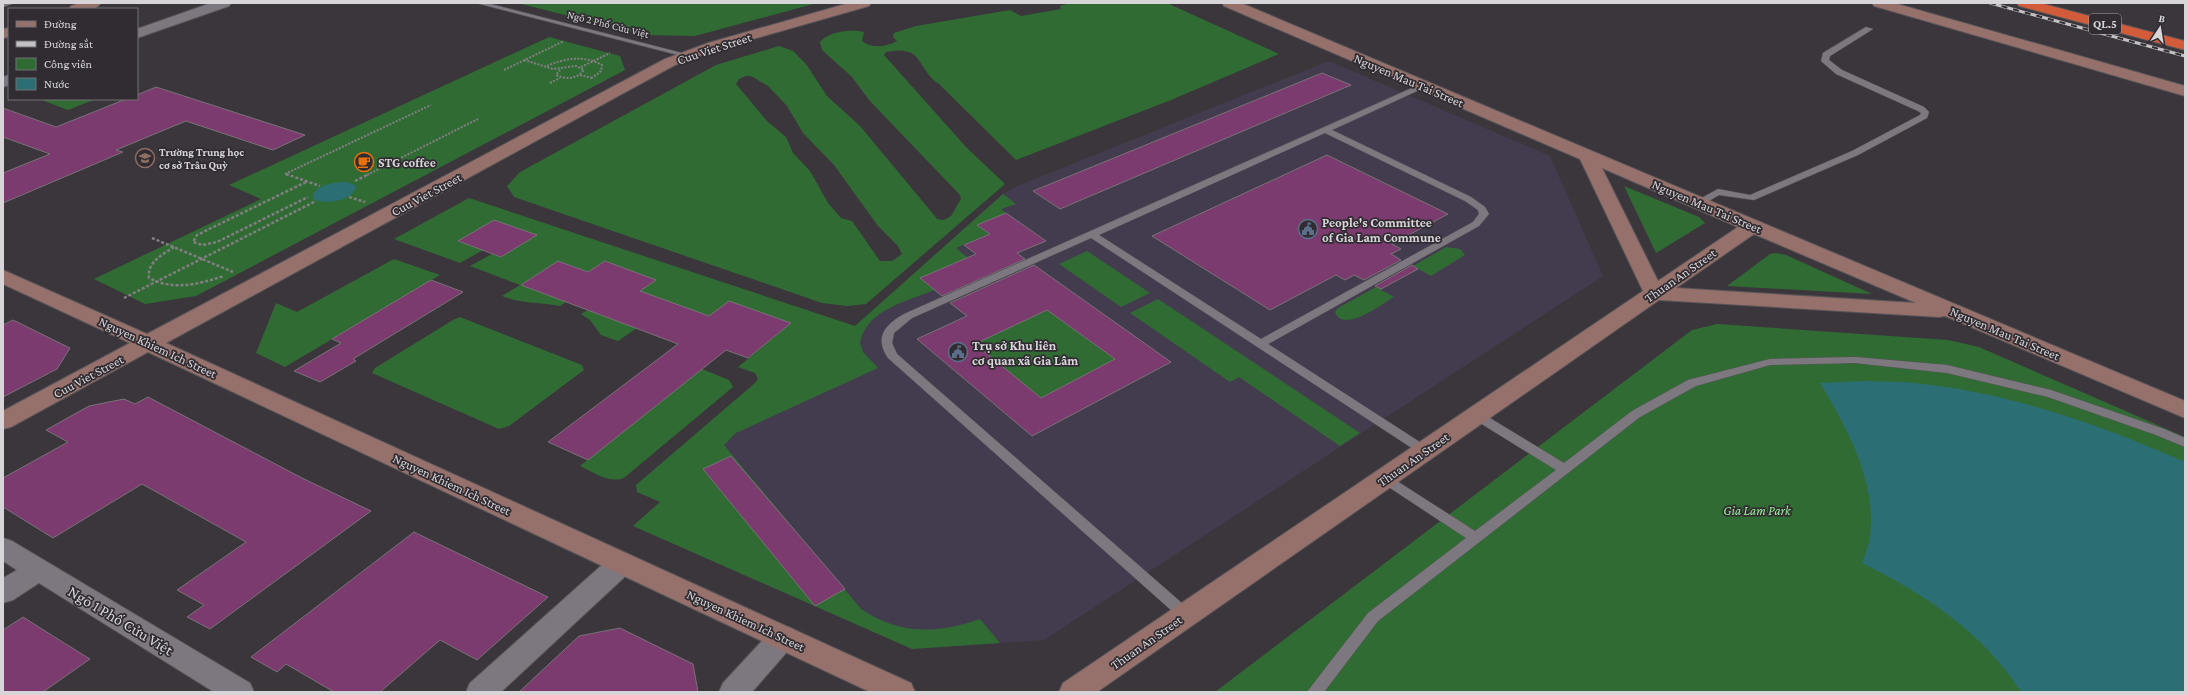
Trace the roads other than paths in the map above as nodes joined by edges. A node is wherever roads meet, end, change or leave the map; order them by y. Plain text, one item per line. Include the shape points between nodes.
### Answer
1 (12, 3) edge
2 (94, 3) edge
3 (224, 3) edge
4 (479, 3) edge
5 (864, 3) edge
6 (1229, 3) edge
7 (1879, 3) edge
8 (2024, 3) edge
9 (2049, 3) edge
10 (3, 5) edge
11 (79, 8) edge
12 (1869, 29) dead end
13 (138, 34) edge
14 (2185, 39) edge
15 (2185, 46) edge
16 (686, 55) junction
17 (1424, 86) junction
18 (2185, 91) edge
19 (1325, 130) junction
20 (1587, 156) junction
21 (1699, 203) junction
22 (1752, 226) junction
23 (1091, 234) junction
24 (3, 276) edge
25 (1654, 293) junction
26 (1956, 312) junction
27 (148, 343) junction
28 (1260, 344) junction
29 (2185, 410) edge
30 (1476, 416) junction
31 (3, 421) edge
32 (2185, 443) edge
33 (1425, 451) junction
34 (1564, 469) junction
35 (1385, 478) junction
36 (1475, 538) junction
37 (3, 548) edge
38 (622, 563) junction
39 (38, 570) junction
40 (3, 592) edge
41 (1186, 615) junction
42 (783, 637) junction
43 (239, 692) edge
44 (481, 692) edge
45 (734, 692) edge
46 (900, 692) edge
47 (1074, 692) edge
48 (1315, 692) edge

1 - 10 lane
2 - 11 street
3 - 13 street
4 - 16 lane, Ngõ 2 Phố Cửu Việt
5 - 16 street, Cuu Viet Street
6 - 17 street, Nguyen Mau Tai Street
7 - 18 street
8 - 15 highway, QL.5
9 - 14 highway, QL.5
12 - 21 lane via 1826,55 1825,60 1839,72 1921,108 1925,112 1924,116 1855,154 1751,198 1718,192
16 - 27 street, Cuu Viet Street
17 - 19 lane
17 - 20 street, Nguyen Mau Tai Street
19 - 23 lane
19 - 28 lane via 1468,199 1482,209 1484,214 1476,224
20 - 21 street, Nguyen Mau Tai Street
20 - 25 street
21 - 22 street, Nguyen Mau Tai Street
22 - 25 street, Thuan An Street
22 - 26 street, Nguyen Mau Tai Street
23 - 28 lane
23 - 41 lane via 908,316 890,329 886,338 887,348 903,365
24 - 27 street, Nguyen Khiem Ich Street
25 - 26 street
25 - 30 street, Thuan An Street
26 - 29 street, Nguyen Mau Tai Street
27 - 31 street, Cuu Viet Street
27 - 38 street, Nguyen Khiem Ich Street
28 - 33 lane
30 - 33 street, Thuan An Street
30 - 34 lane
32 - 34 lane via 2051,394 1947,369 1855,360 1770,362 1692,383 1636,414
33 - 35 street, Thuan An Street
34 - 36 lane
35 - 36 lane
35 - 41 street, Thuan An Street
36 - 48 lane via 1373,617
37 - 39 street, Ngõ 1 Phố Cửu Việt
38 - 42 street, Nguyen Khiem Ich Street
38 - 44 street
39 - 40 street
39 - 43 street, Ngõ 1 Phố Cửu Việt
41 - 47 street, Thuan An Street
42 - 45 street
42 - 46 street, Nguyen Khiem Ich Street

